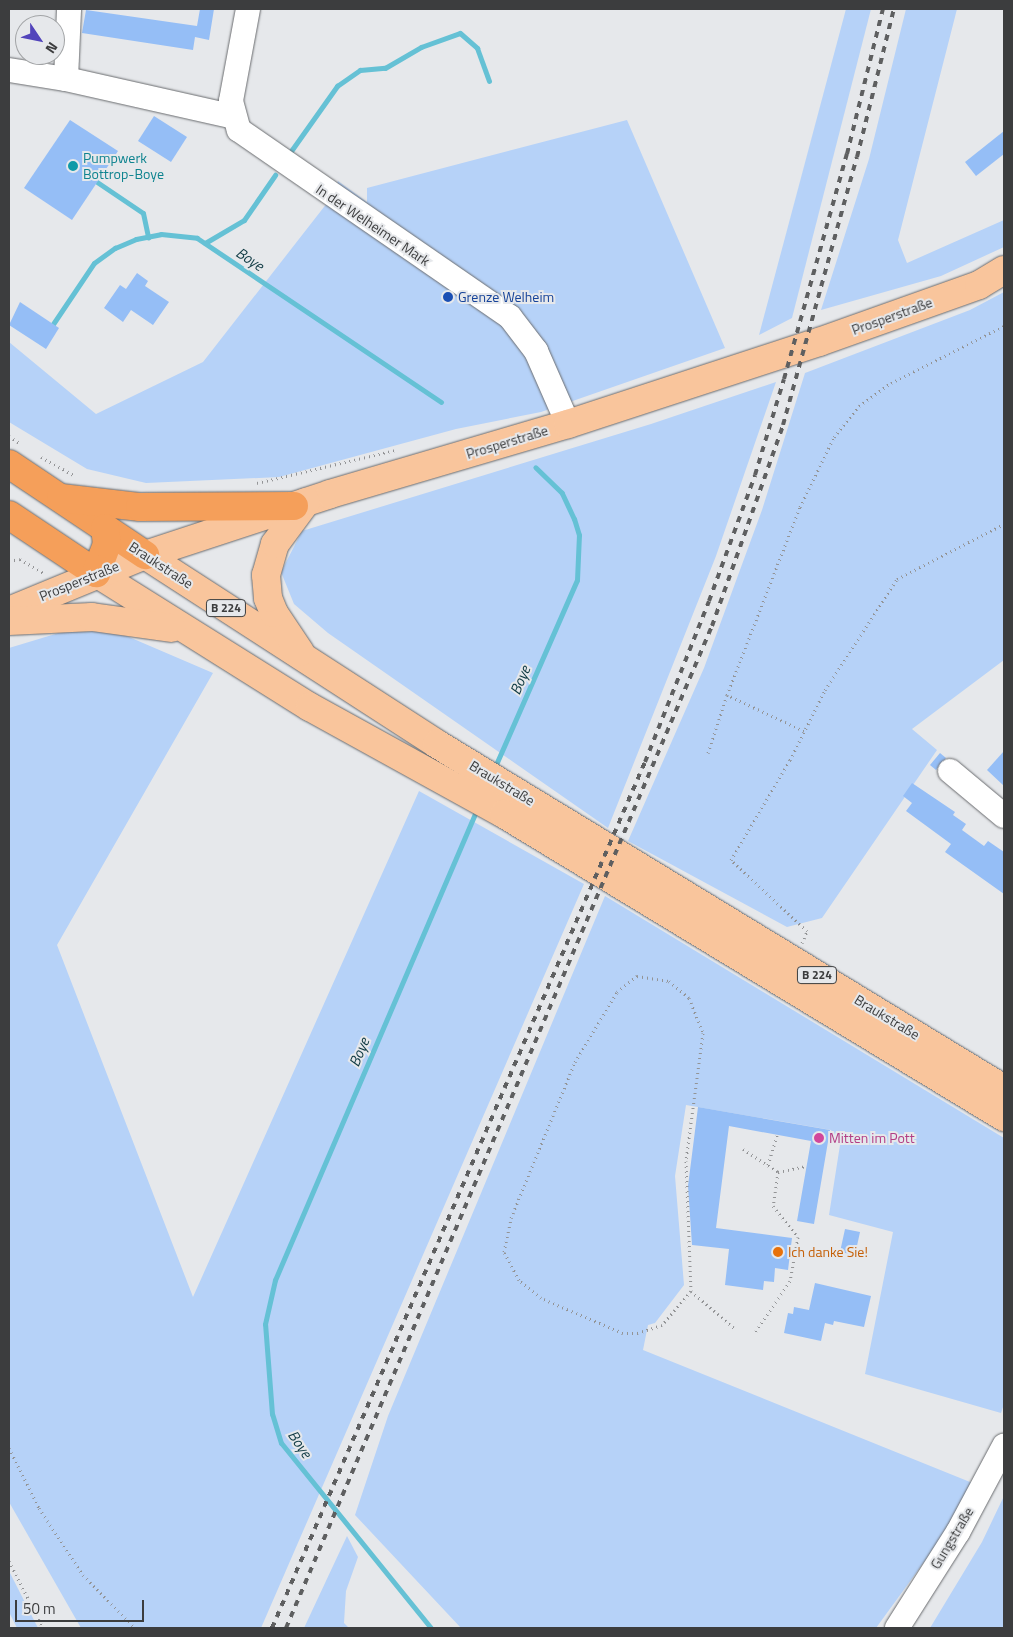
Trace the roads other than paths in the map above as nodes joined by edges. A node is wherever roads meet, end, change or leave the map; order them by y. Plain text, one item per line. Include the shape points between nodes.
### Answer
1 (69, 9) edge
2 (248, 9) edge
3 (9, 70) edge
4 (66, 79) junction
5 (234, 118) junction
6 (1004, 270) edge
7 (568, 424) junction
8 (17, 456) edge
9 (68, 487) junction
10 (300, 504) junction
11 (9, 516) edge
12 (105, 528) junction
13 (145, 555) junction
14 (96, 573) junction
15 (134, 598) junction
16 (9, 611) edge
17 (9, 621) edge
18 (182, 630) junction
19 (306, 661) junction
20 (950, 771) dead end
21 (510, 802) junction
22 (1004, 816) edge
23 (1004, 1089) edge
24 (1004, 1117) edge
25 (1004, 1446) edge
26 (897, 1628) edge

1 - 4 street
2 - 5 street via 231,101
3 - 4 street
4 - 5 street
5 - 7 street, In der Welheimer Mark via 245,136 510,317 536,351
6 - 7 main road, Prosperstraße via 979,285 818,342
7 - 10 main road, Prosperstraße
8 - 9 highway, Braukstraße / B 224
9 - 10 highway via 140,507
9 - 12 highway, Braukstraße / B 224
10 - 13 main road, Prosperstraße
10 - 19 main road via 275,544 266,575 268,598 274,613
11 - 14 highway, Braukstraße / B 224
12 - 13 highway, Braukstraße / B 224
12 - 14 highway via 107,544
13 - 14 main road, Prosperstraße
13 - 15 main road via 135,576
13 - 19 main road, Braukstraße / B 224
14 - 15 main road, Braukstraße / B 224
14 - 16 main road, Prosperstraße
15 - 18 main road, Braukstraße / B 224
17 - 18 main road via 92,617
18 - 21 main road, Braukstraße / B 224 via 318,712 458,788
19 - 21 main road, Braukstraße / B 224 via 470,764
20 - 22 street
21 - 23 main road, Braukstraße / B 224 via 791,959
21 - 24 main road, Braukstraße / B 224
25 - 26 street, Gungstraße via 958,1532

